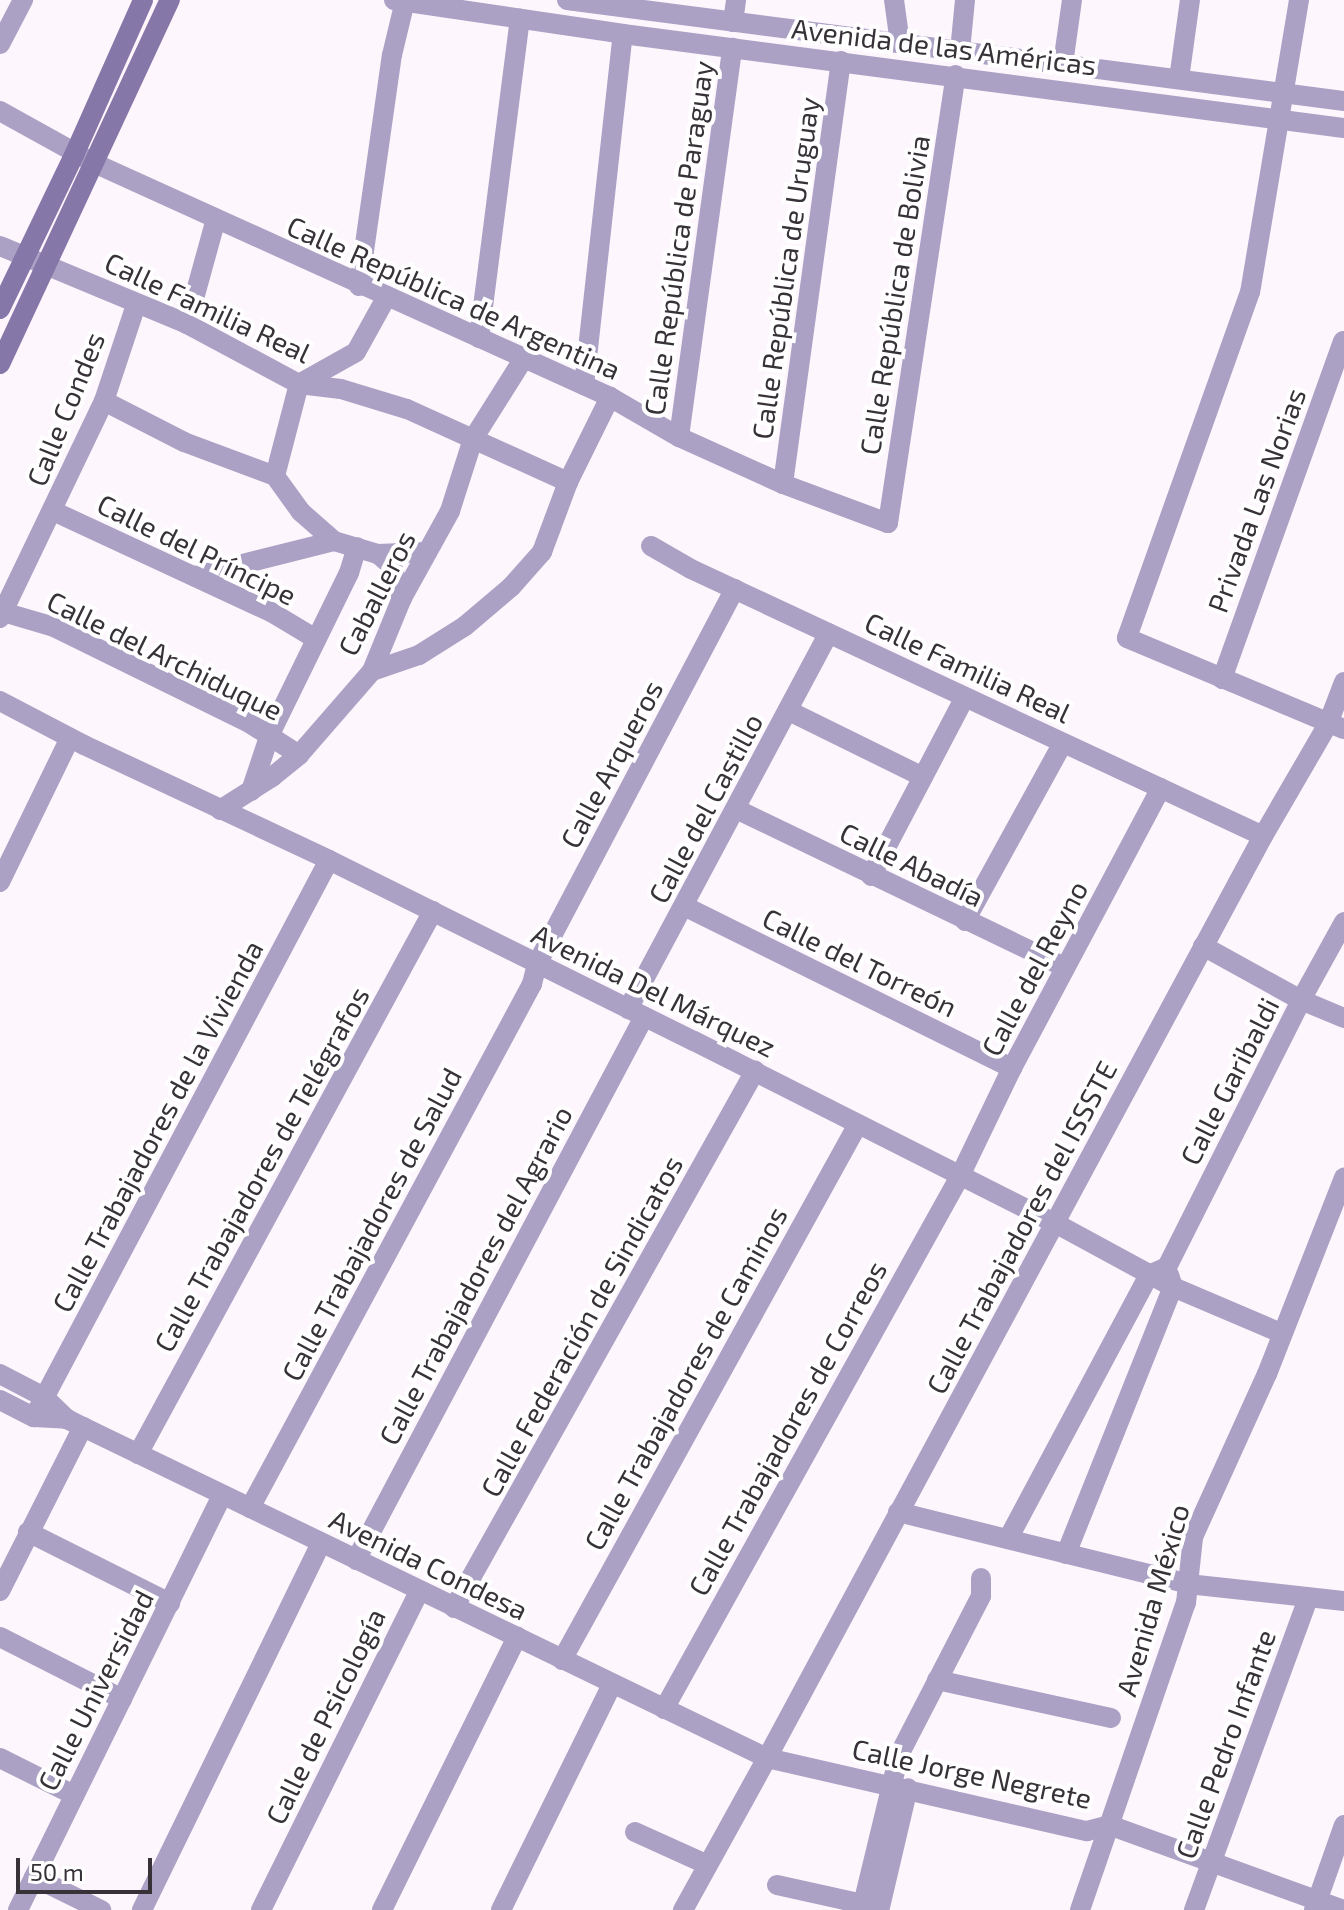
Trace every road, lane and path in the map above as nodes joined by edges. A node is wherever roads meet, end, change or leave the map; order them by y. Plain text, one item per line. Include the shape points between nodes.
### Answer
1 (23, 0) edge
2 (143, 0) edge
3 (170, 0) edge
4 (567, 0) edge
5 (736, 0) edge
6 (894, 0) edge
7 (965, 0) edge
8 (1072, 0) edge
9 (1190, 0) edge
10 (1299, 0) edge
11 (399, 1) edge
12 (619, 4) edge
13 (520, 19) junction
14 (733, 22) junction
15 (623, 34) junction
16 (900, 43) junction
17 (0, 44) edge
18 (732, 48) junction
19 (960, 51) junction
20 (841, 61) junction
21 (1063, 64) junction
22 (956, 75) junction
23 (1179, 79) junction
24 (1284, 92) junction
25 (1344, 101) edge
26 (0, 111) edge
27 (1279, 119) junction
28 (1344, 128) edge
29 (75, 153) junction
30 (94, 163) junction
31 (216, 219) junction
32 (0, 246) edge
33 (25, 257) junction
34 (48, 264) junction
35 (359, 286) junction
36 (387, 296) junction
37 (136, 305) junction
38 (0, 309) edge
39 (187, 324) junction
40 (479, 338) junction
41 (1343, 341) edge
42 (524, 358) junction
43 (0, 364) edge
44 (299, 384) junction
45 (584, 385) junction
46 (610, 397) junction
47 (104, 401) junction
48 (679, 437) junction
49 (473, 439) junction
50 (275, 476) junction
51 (568, 482) junction
52 (783, 484) junction
53 (53, 511) junction
54 (888, 523) joint
55 (334, 541) junction
56 (651, 546) dead end
57 (357, 547) junction
58 (427, 552) junction
59 (378, 554) junction
60 (195, 576) junction
61 (735, 589) junction
62 (402, 598) junction
63 (2, 615) edge
64 (829, 633) junction
65 (316, 639) junction
66 (372, 671) junction
67 (1222, 679) junction
68 (1344, 682) edge
69 (965, 697) junction
70 (0, 701) edge
71 (789, 711) junction
72 (1336, 727) edge
73 (270, 734) junction
74 (70, 738) junction
75 (1063, 743) junction
76 (299, 755) junction
77 (923, 777) junction
78 (1161, 788) junction
79 (251, 791) junction
80 (736, 809) junction
81 (220, 810) junction
82 (1263, 836) junction
83 (329, 860) junction
84 (871, 876) junction
85 (0, 882) edge
86 (684, 906) junction
87 (433, 911) junction
88 (965, 921) junction
89 (1344, 922) edge
90 (1203, 946) junction
91 (537, 964) junction
92 (1065, 967) junction
93 (1301, 1000) junction
94 (636, 1013) junction
95 (1344, 1018) edge
96 (1012, 1068) junction
97 (755, 1071) junction
98 (858, 1124) junction
99 (960, 1176) junction
100 (1344, 1180) edge
101 (1055, 1223) junction
102 (1158, 1271) junction
103 (1173, 1287) junction
104 (1281, 1333) junction
105 (0, 1374) edge
106 (44, 1397) junction
107 (0, 1400) edge
108 (34, 1417) junction
109 (75, 1423) junction
110 (138, 1454) junction
111 (222, 1495) junction
112 (250, 1508) junction
113 (898, 1512) junction
114 (28, 1532) junction
115 (1008, 1539) junction
116 (321, 1543) junction
117 (1066, 1554) junction
118 (356, 1560) junction
119 (981, 1578) dead end
120 (1188, 1584) junction
121 (0, 1591) edge
122 (419, 1592) junction
123 (1308, 1598) junction
124 (1344, 1601) edge
125 (170, 1603) junction
126 (454, 1608) junction
127 (0, 1637) edge
128 (517, 1637) junction
129 (562, 1660) junction
130 (937, 1680) junction
131 (612, 1684) junction
132 (122, 1699) junction
133 (664, 1709) junction
134 (1111, 1718) dead end
135 (0, 1758) edge
136 (767, 1758) junction
137 (900, 1786) junction
138 (74, 1795) junction
139 (1109, 1825) junction
140 (1344, 1825) edge
141 (635, 1832) dead end
142 (1212, 1861) junction
143 (706, 1864) junction
144 (34, 1877) junction
145 (777, 1885) dead end
146 (1315, 1905) edge
147 (878, 1907) edge
148 (18, 1910) edge
149 (101, 1910) edge
150 (142, 1910) edge
151 (261, 1910) edge
152 (382, 1910) edge
153 (501, 1910) edge
154 (683, 1910) edge
155 (1080, 1910) edge
156 (1194, 1910) edge
157 (1344, 1910) edge

1 - 17 street
2 - 29 main road
3 - 30 main road
4 - 12 street, Avenida de las Américas
5 - 14 street
6 - 16 street
7 - 19 street
8 - 21 street
9 - 23 street
10 - 24 street
11 - 13 street, Avenida de las Américas
11 - 35 street
12 - 14 street, Avenida de las Américas
13 - 15 street, Avenida de las Américas
13 - 40 street
14 - 16 street, Avenida de las Américas
15 - 18 street, Avenida de las Américas
15 - 45 street
16 - 19 street, Avenida de las Américas
18 - 20 street, Avenida de las Américas
18 - 48 street, Calle República de Paraguay
19 - 21 street, Avenida de las Américas
20 - 22 street, Avenida de las Américas
20 - 52 street, Calle República de Uruguay
21 - 23 street, Avenida de las Américas
22 - 27 street, Avenida de las Américas
22 - 54 street, Calle República de Bolivia
23 - 24 street, Avenida de las Américas
24 - 25 street, Avenida de las Américas
24 - 27 street
26 - 29 street, Calle República de Argentina
27 - 28 street, Avenida de las Américas
27 - 67 street via 1250,292 1127,638
29 - 30 street, Calle República de Argentina
29 - 33 main road
30 - 31 street, Calle República de Argentina
30 - 34 main road
31 - 35 street, Calle República de Argentina
31 - 39 street
32 - 33 street, Calle Familia Real
33 - 34 street, Calle Familia Real
33 - 38 main road
34 - 37 street, Calle Familia Real
34 - 43 main road
35 - 36 street, Calle República de Argentina
36 - 40 street, Calle República de Argentina
36 - 44 street via 356,352
37 - 39 street, Calle Familia Real
37 - 47 street, Calle Condes
39 - 44 street, Calle Familia Real
40 - 42 street, Calle República de Argentina
41 - 67 street, Privada Las Norias
42 - 45 street, Calle República de Argentina
42 - 49 street, Caballeros
44 - 49 street, Calle Familia Real via 341,389 407,409
44 - 50 street
45 - 46 street, Calle República de Argentina
46 - 48 street, Calle República de Argentina
46 - 51 street
47 - 50 street via 184,442
47 - 53 street, Calle Condes
48 - 52 street, Calle República de Argentina
49 - 51 street, Calle Familia Real
49 - 58 street, Caballeros via 450,511
50 - 55 street via 301,512
51 - 66 street via 542,552 511,587 465,626 419,655
52 - 54 street, Calle República de Argentina
53 - 60 street, Calle del Príncipe
53 - 63 street, Calle Condes
55 - 57 street
55 - 60 street
56 - 61 street, Calle Familia Real
57 - 59 street
57 - 65 street
58 - 59 street
58 - 62 street, Caballeros
59 - 62 street via 398,576
60 - 65 street, Calle del Príncipe
61 - 64 street, Calle Familia Real
61 - 91 street, Calle Arqueros
62 - 66 street, Caballeros
63 - 73 street, Calle del Archiduque via 54,627
64 - 69 street, Calle Familia Real
64 - 71 street, Calle del Castillo
65 - 73 street
66 - 76 street, Caballeros
67 - 72 street
68 - 72 street, Calle Trabajadores del ISSSTE
69 - 75 street, Calle Familia Real
69 - 77 street
70 - 74 street, Avenida Del Márquez
71 - 77 street
71 - 80 street, Calle del Castillo
72 - 82 street, Calle Trabajadores del ISSSTE
73 - 76 street, Calle del Archiduque
73 - 79 street
74 - 81 street, Avenida Del Márquez
74 - 85 street
75 - 78 street, Calle Familia Real
75 - 88 street
76 - 79 street, Caballeros
77 - 84 street
78 - 82 street, Calle Familia Real
78 - 92 street, Calle del Reyno
79 - 81 street, Caballeros
80 - 84 street, Calle Abadía
80 - 86 street, Calle del Castillo
81 - 83 street, Avenida Del Márquez
82 - 90 street, Calle Trabajadores del ISSSTE
83 - 87 street, Avenida Del Márquez
83 - 106 street, Calle Trabajadores de la Vivienda
84 - 88 street, Calle Abadía
86 - 94 street, Calle del Castillo
86 - 96 street, Calle del Torreón
87 - 91 street, Avenida Del Márquez
87 - 110 street, Calle Trabajadores de Telégrafos
88 - 92 street, Calle Abadía
89 - 93 street, Calle Garibaldi
90 - 93 street
90 - 101 street, Calle Trabajadores del ISSSTE
91 - 94 street, Avenida Del Márquez
91 - 112 street, Calle Trabajadores de Salud via 532,984
92 - 96 street, Calle del Reyno
93 - 95 street
93 - 102 street, Calle Garibaldi
94 - 97 street, Avenida Del Márquez
94 - 118 street, Calle Trabajadores del Agrario
96 - 99 street, Calle del Reyno
97 - 98 street, Avenida Del Márquez
97 - 126 street, Calle Federación de Sindicatos
98 - 99 street, Avenida Del Márquez
98 - 129 street, Calle Trabajadores de Caminos
99 - 101 street, Avenida Del Márquez
99 - 133 street, Calle Trabajadores de Correos
100 - 104 street, Avenida México
101 - 102 street, Avenida Del Márquez
101 - 113 street, Calle Trabajadores del ISSSTE
102 - 103 street
102 - 115 street, Calle Garibaldi
103 - 104 street
103 - 117 street
104 - 120 street, Avenida México via 1193,1537
105 - 106 street, Avenida Condesa
106 - 108 street, Calle Trabajadores de la Vivienda
106 - 109 street, Avenida Condesa
107 - 108 street, Avenida Condesa
108 - 109 street, Avenida Condesa
109 - 110 street, Avenida Condesa
109 - 114 street
110 - 111 street, Avenida Condesa
111 - 112 street, Avenida Condesa
111 - 125 street, Calle Universidad
112 - 116 street, Avenida Condesa
113 - 115 street
113 - 136 street, Calle Trabajadores del ISSSTE
114 - 121 street
114 - 125 street
115 - 117 street
116 - 118 street, Avenida Condesa
116 - 150 street
117 - 120 street
118 - 122 street, Avenida Condesa
119 - 130 street via 981,1596
120 - 123 street
120 - 139 street, Avenida México via 1186,1603
122 - 126 street, Avenida Condesa
122 - 151 street, Calle de Psicología
123 - 124 street
123 - 142 street, Calle Pedro Infante
125 - 132 street, Calle Universidad
126 - 128 street, Avenida Condesa
127 - 132 street
128 - 129 street, Avenida Condesa
128 - 152 street
129 - 131 street, Avenida Condesa
130 - 134 street
130 - 137 street via 899,1755
131 - 133 street, Avenida Condesa
131 - 153 street
132 - 138 street, Calle Universidad
133 - 136 street, Avenida Condesa
135 - 138 street
136 - 137 street, Calle Jorge Negrete
136 - 143 street, Calle Trabajadores del ISSSTE
137 - 139 street, Calle Jorge Negrete via 1087,1831
137 - 147 street
138 - 144 street, Calle Universidad
139 - 142 street, Calle Jorge Negrete
139 - 155 street, Avenida México
140 - 146 street
141 - 143 street
142 - 146 street, Calle Jorge Negrete
142 - 156 street, Calle Pedro Infante
143 - 154 street, Calle Trabajadores del ISSSTE
144 - 148 street, Calle Universidad
144 - 149 street
145 - 147 street
146 - 157 street, Calle Jorge Negrete

